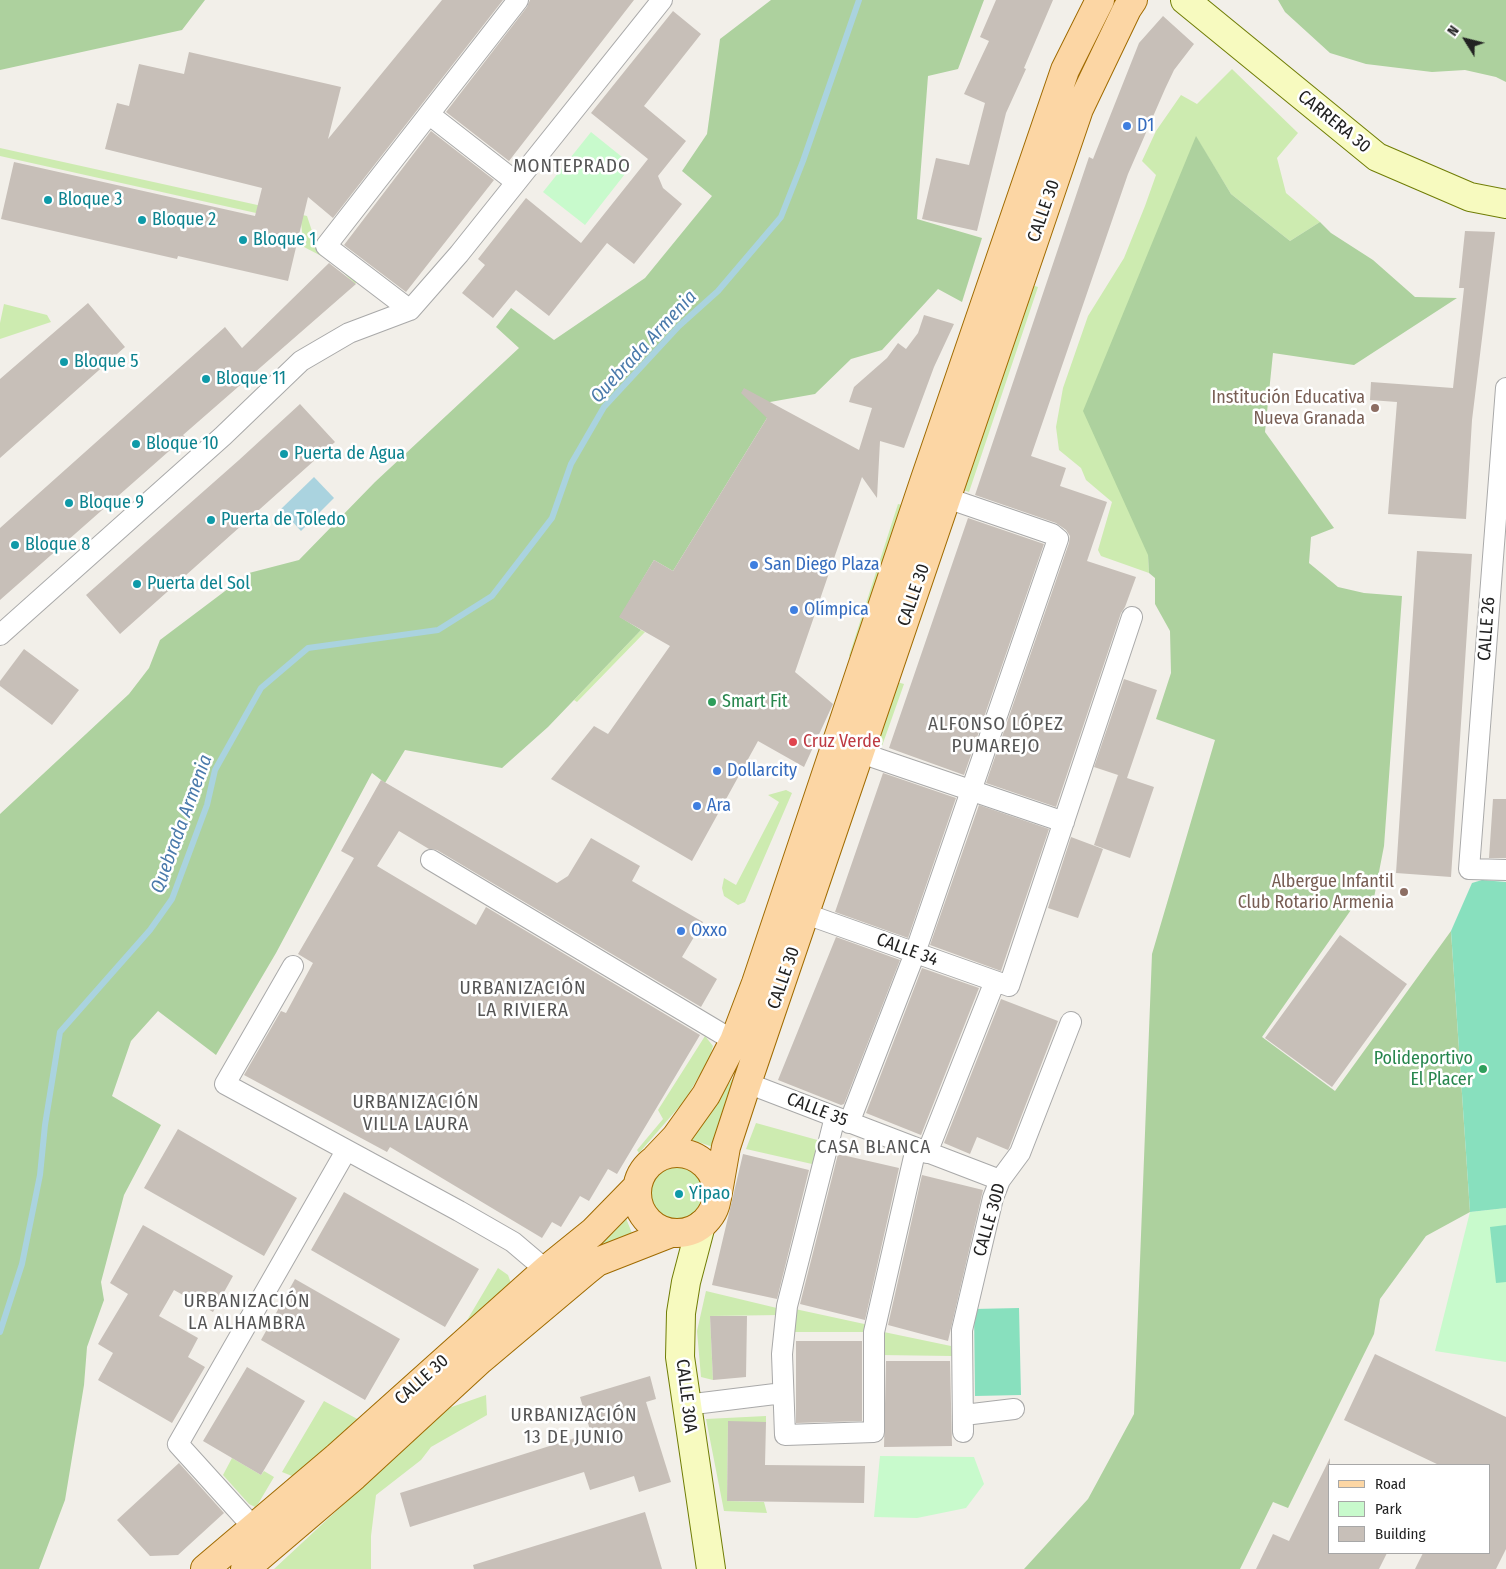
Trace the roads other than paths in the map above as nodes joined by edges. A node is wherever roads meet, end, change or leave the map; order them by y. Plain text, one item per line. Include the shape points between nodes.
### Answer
1 (518, 0) edge
2 (659, 0) edge
3 (1100, 0) edge
4 (1133, 0) edge
5 (1185, 0) edge
6 (430, 115) junction
7 (516, 182) junction
8 (1506, 204) edge
9 (410, 310) junction
10 (1506, 388) edge
11 (947, 498) junction
12 (1499, 551) edge
13 (1132, 617) dead end
14 (0, 635) edge
15 (861, 753) junction
16 (972, 791) junction
17 (1064, 822) junction
18 (431, 860) dead end
19 (1506, 870) edge
20 (806, 914) junction
21 (915, 953) junction
22 (293, 966) dead end
23 (1002, 984) junction
24 (1071, 1022) dead end
25 (734, 1040) junction
26 (747, 1083) junction
27 (842, 1120) junction
28 (922, 1150) junction
29 (346, 1151) junction
30 (656, 1158) junction
31 (1000, 1180) junction
32 (636, 1188) junction
33 (717, 1198) junction
34 (702, 1225) junction
35 (671, 1233) junction
36 (546, 1270) junction
37 (783, 1393) junction
38 (686, 1405) junction
39 (1014, 1409) dead end
40 (254, 1528) junction
41 (205, 1569) edge
42 (245, 1569) edge
43 (710, 1569) edge

1 - 6 street
2 - 7 street
3 - 25 main road, CALLE 30 via 1062,80 768,950
4 - 11 main road, CALLE 30 via 1079,109
5 - 8 street, CARRERA 30 via 1377,157 1470,197
6 - 7 street
6 - 9 street via 326,246
7 - 9 street
9 - 14 street via 350,333 301,362
10 - 12 street, CALLE 26
11 - 15 main road, CALLE 30
11 - 16 street via 1052,534 1058,539
12 - 19 street, CALLE 26 via 1469,869
13 - 17 street
15 - 16 street
15 - 20 main road, CALLE 30
16 - 17 street
16 - 21 street
17 - 23 street
18 - 25 street
20 - 21 street, CALLE 34
20 - 26 main road, CALLE 30
21 - 23 street, CALLE 34
21 - 27 street
22 - 29 street via 225,1084
23 - 28 street
24 - 31 street, CALLE 30D via 1020,1153
25 - 30 main road, CALLE 30 via 706,1095
26 - 27 street, CALLE 35
26 - 33 main road, CALLE 30 via 726,1147
27 - 28 street, CALLE 35
27 - 37 street via 787,1306 782,1354
28 - 31 street, CALLE 35
28 - 37 street via 874,1332 874,1432 785,1434
29 - 36 street via 513,1242
29 - 40 street via 178,1444
30 - 32 main road via 643,1171
30 - 33 main road via 686,1153 699,1159 710,1169 716,1183
31 - 39 street, CALLE 30D via 962,1330 964,1423
32 - 35 main road via 638,1204 645,1218 657,1228
32 - 36 main road, CALLE 30 via 594,1232
33 - 34 main road
34 - 35 main road via 688,1232
34 - 38 street, CALLE 30A via 680,1313 680,1357
35 - 42 main road, CALLE 30 via 597,1262 480,1360 354,1476
36 - 40 main road, CALLE 30
37 - 38 street
38 - 43 street, CALLE 30A
40 - 41 main road, CALLE 30

